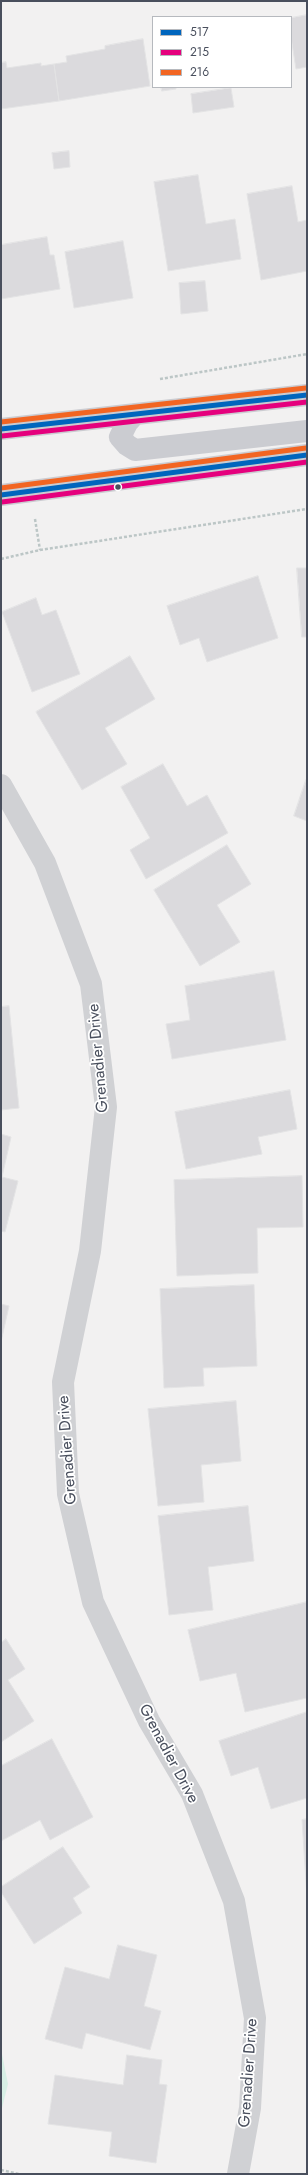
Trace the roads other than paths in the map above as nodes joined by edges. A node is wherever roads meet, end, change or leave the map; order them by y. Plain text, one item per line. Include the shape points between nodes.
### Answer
1 (307, 395) edge
2 (135, 414) junction
3 (1, 429) edge
4 (307, 431) edge
5 (307, 456) edge
6 (1, 495) edge
7 (1, 785) edge
8 (238, 2174) edge

1 - 2 main road
2 - 3 main road
2 - 4 main road via 120,437 135,450
5 - 6 main road
7 - 8 street, Grenadier Drive via 45,864 91,984 106,1107 90,1251 63,1382 68,1494 93,1602 149,1721 192,1794 234,1901 255,2018 250,2108

